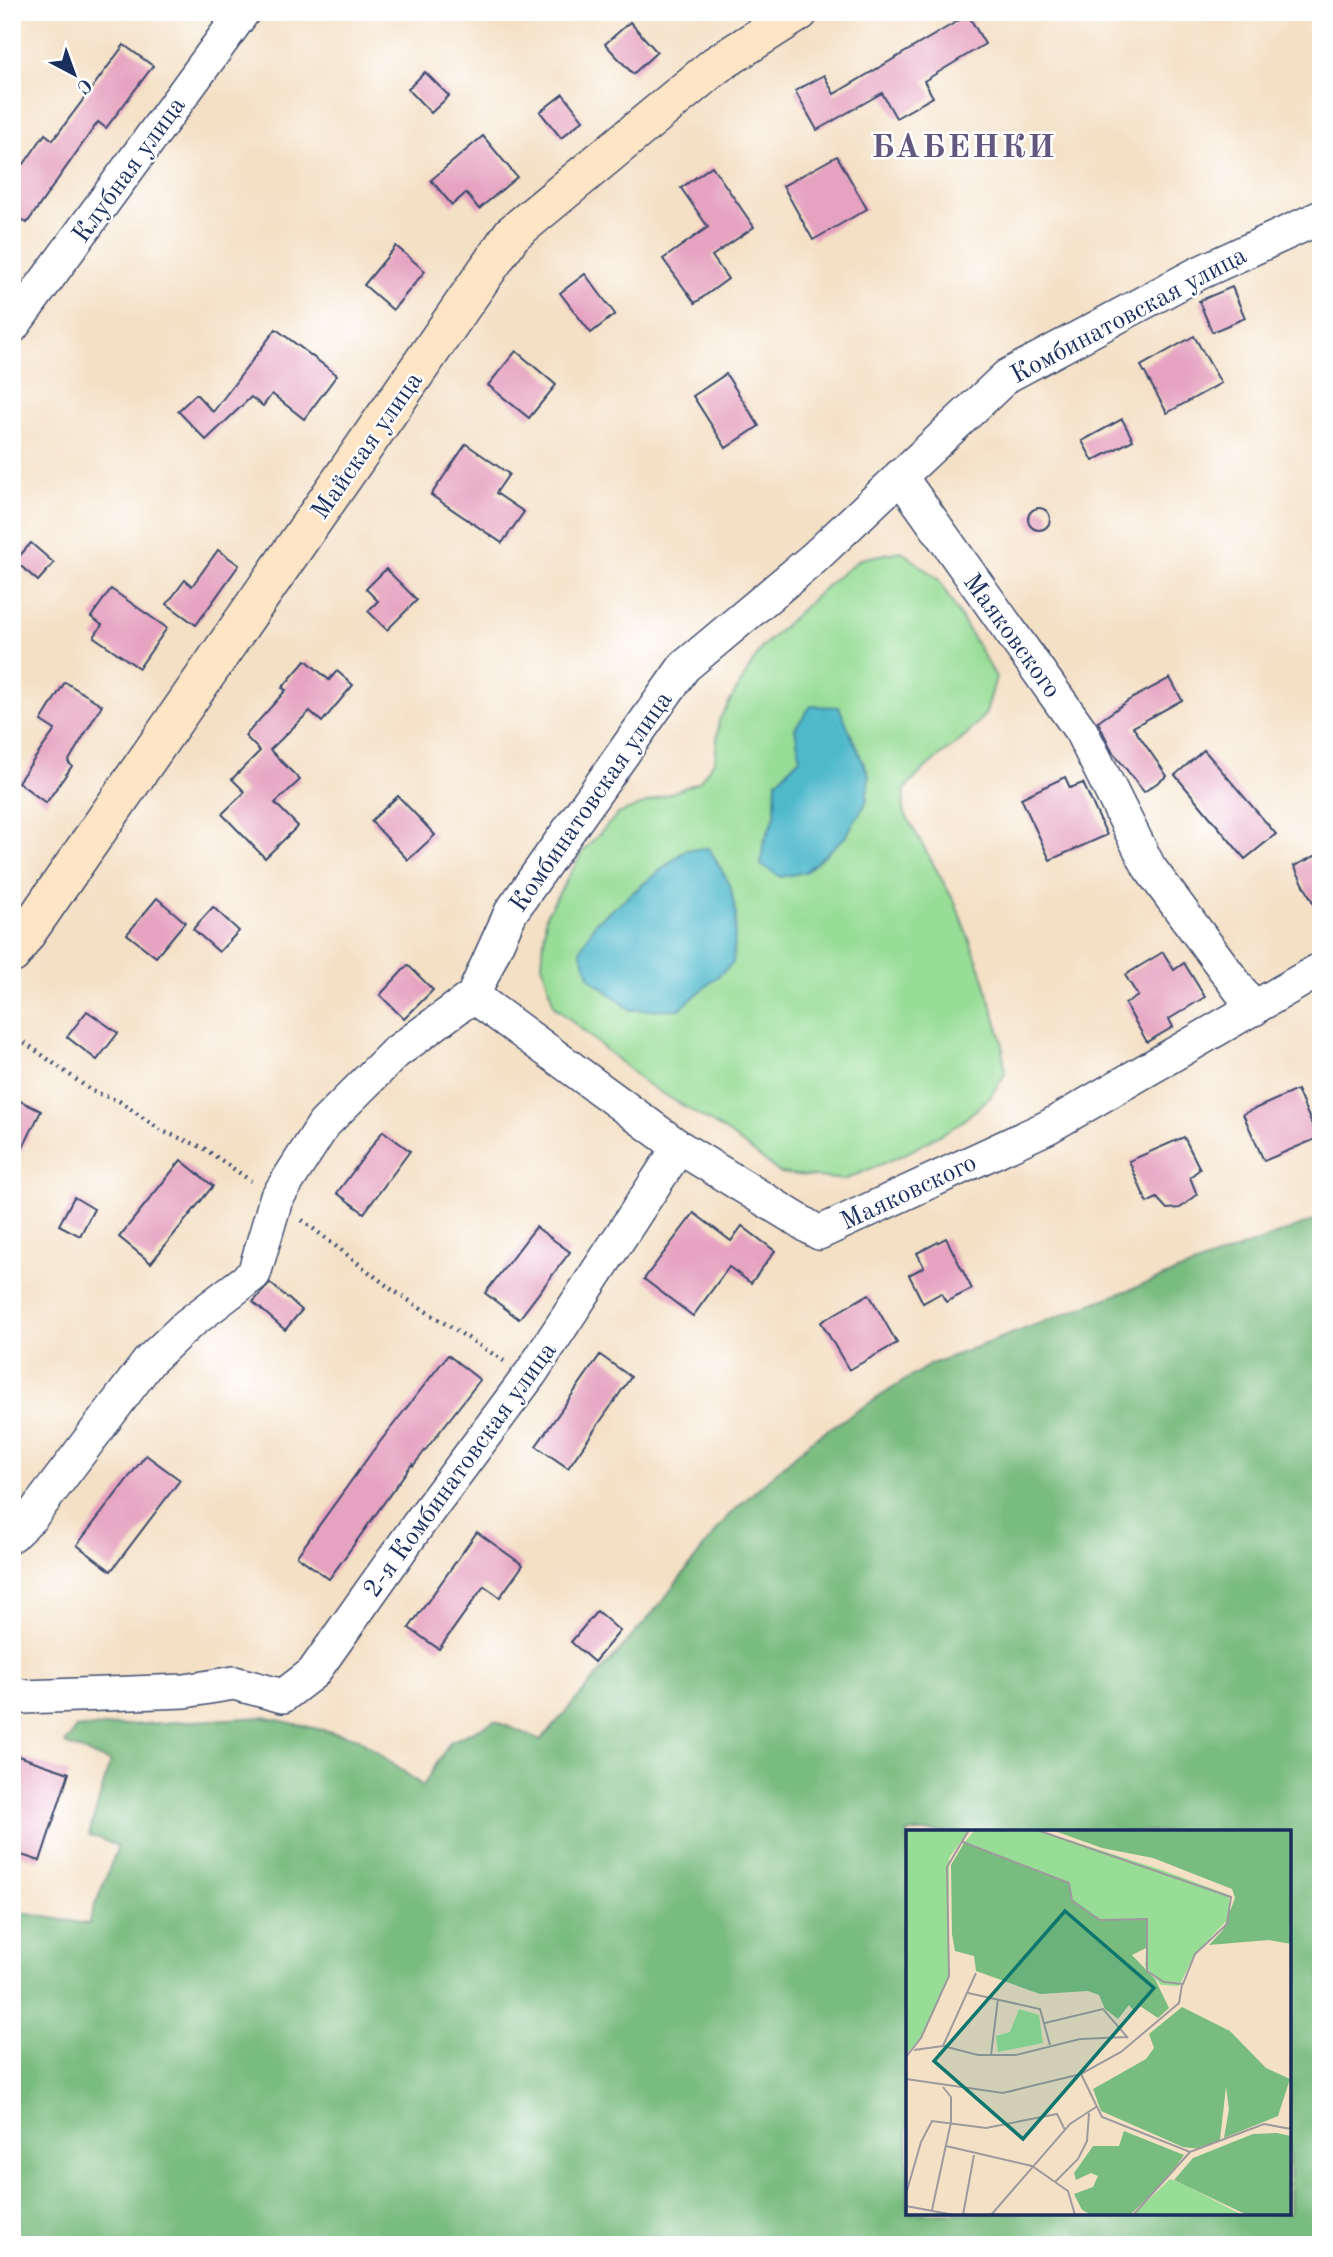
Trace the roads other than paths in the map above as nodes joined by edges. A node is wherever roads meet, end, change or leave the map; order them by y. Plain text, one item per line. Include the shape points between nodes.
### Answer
1 (243, 12) edge
2 (799, 12) edge
3 (1321, 216) edge
4 (12, 327) edge
5 (900, 476) junction
6 (12, 954) edge
7 (1321, 969) edge
8 (473, 996) junction
9 (1254, 1009) junction
10 (679, 1147) junction
11 (12, 1535) edge
12 (12, 1693) edge

1 - 4 street, Клубная улица
2 - 6 street, Майская улица via 716,65 512,234
3 - 5 street, Комбинатовская улица via 1197,274 1007,376
5 - 8 street, Комбинатовская улица via 814,558 684,667 510,912
5 - 9 street, Маяковского via 1081,731 1149,867
7 - 9 street, Маяковского
8 - 10 street, Маяковского
8 - 11 street via 395,1053 324,1124 276,1199 254,1274 149,1361 32,1516
9 - 10 street, Маяковского via 1048,1127 819,1233
10 - 12 street, 2-я Комбинатовская улица via 531,1373 313,1673 283,1696 234,1683 185,1692 24,1697

